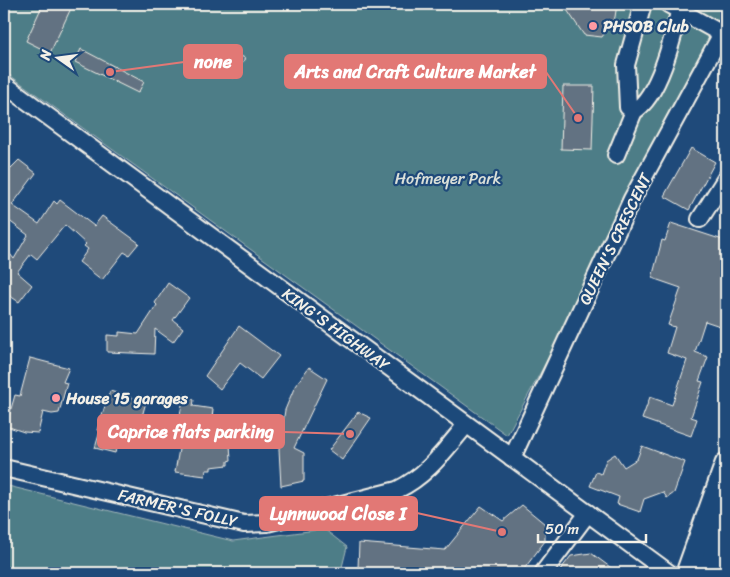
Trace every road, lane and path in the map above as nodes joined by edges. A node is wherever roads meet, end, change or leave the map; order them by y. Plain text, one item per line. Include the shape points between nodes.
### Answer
1 (643, 4) edge
2 (676, 6) edge
3 (724, 30) edge
4 (4, 84) edge
5 (634, 111) junction
6 (616, 155) dead end
7 (726, 178) edge
8 (700, 219) dead end
9 (466, 424) junction
10 (512, 458) junction
11 (726, 464) edge
12 (4, 468) edge
13 (588, 513) junction
14 (726, 521) edge
15 (543, 573) edge
16 (669, 573) edge
17 (687, 573) edge
18 (708, 573) edge

1 - 5 street via 626,65 628,107
2 - 3 street
2 - 5 street via 666,61 647,101
3 - 10 street, QUEEN'S CRESCENT via 632,199
4 - 9 street, KING'S HIGHWAY
5 - 6 street
7 - 8 street
9 - 10 street, KING'S HIGHWAY
9 - 12 street, FARMER'S FOLLY via 414,482 397,490 258,524 226,520
10 - 13 street, KING'S HIGHWAY
11 - 17 main road
13 - 15 street
13 - 16 street, KING'S HIGHWAY
14 - 18 main road

